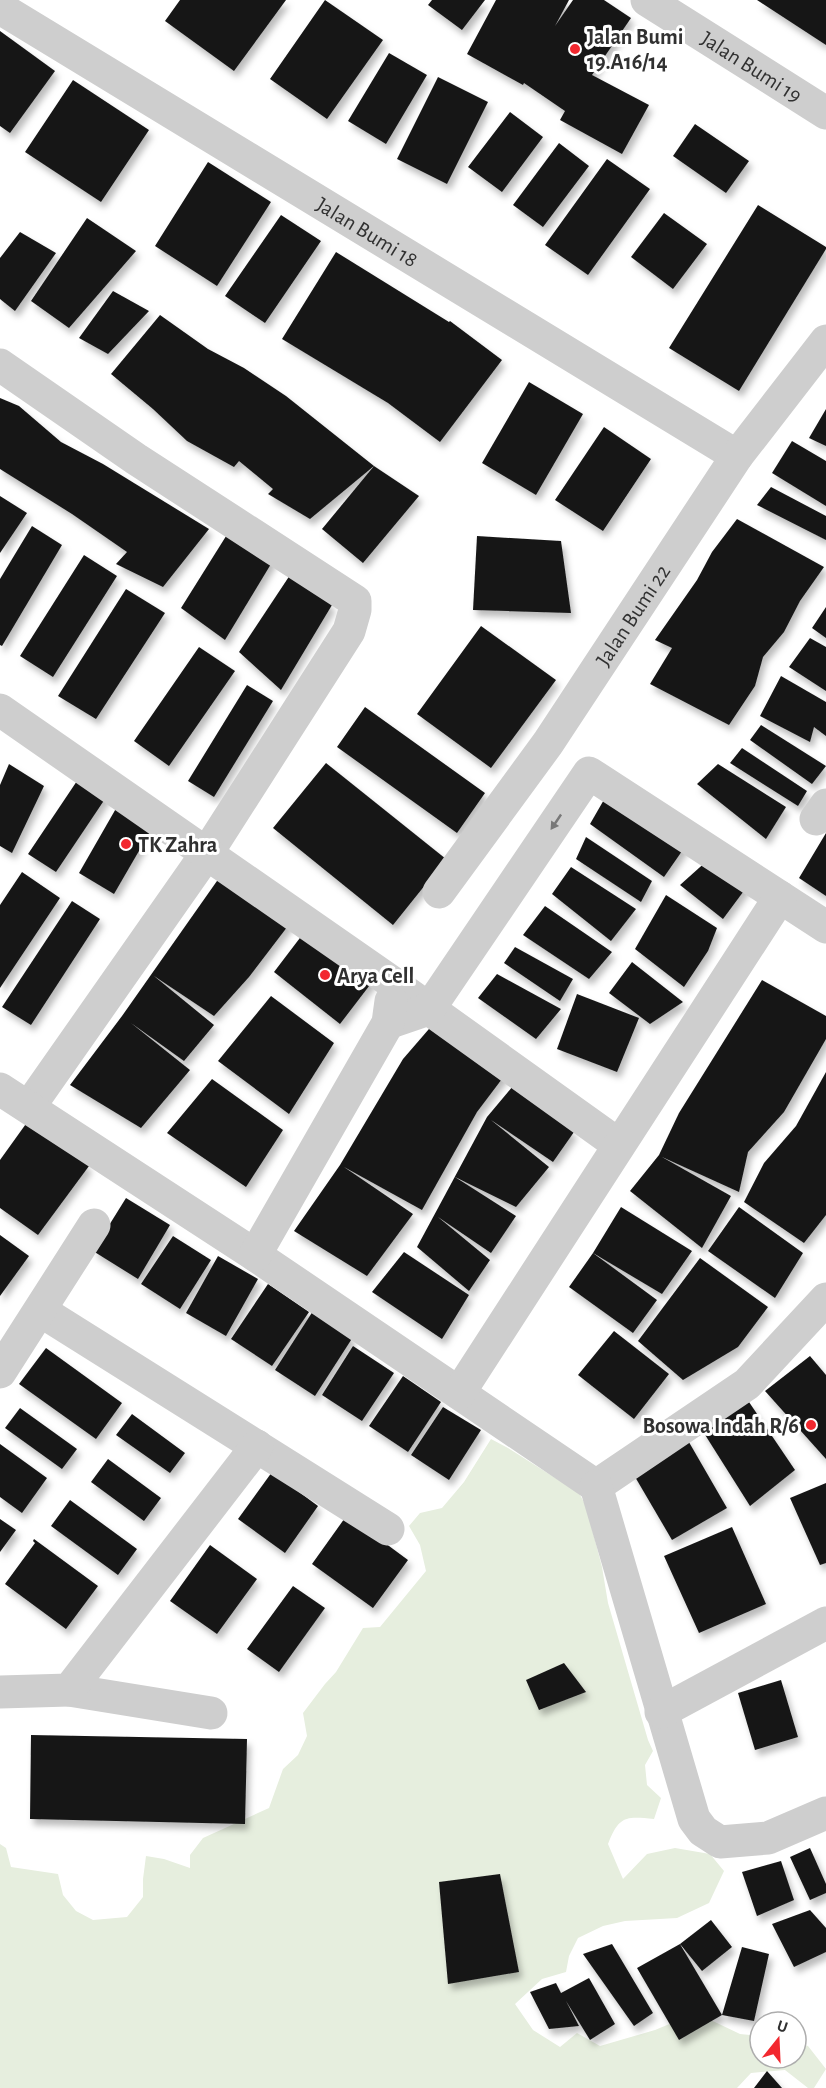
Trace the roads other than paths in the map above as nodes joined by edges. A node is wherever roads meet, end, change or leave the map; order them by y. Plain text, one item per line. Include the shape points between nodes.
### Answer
1 (647, 0) edge
2 (0, 8) edge
3 (826, 113) edge
4 (826, 341) edge
5 (0, 365) edge
6 (737, 456) junction
7 (0, 710) edge
8 (207, 853) junction
9 (439, 892) dead end
10 (780, 897) junction
11 (826, 927) edge
12 (393, 983) junction
13 (429, 1009) junction
14 (387, 1023) junction
15 (0, 1089) edge
16 (29, 1107) junction
17 (619, 1145) junction
18 (94, 1225) dead end
19 (255, 1255) junction
20 (826, 1300) edge
21 (41, 1311) junction
22 (0, 1372) edge
23 (459, 1393) junction
24 (257, 1446) junction
25 (596, 1486) junction
26 (388, 1529) dead end
27 (826, 1623) edge
28 (69, 1690) junction
29 (0, 1692) edge
30 (661, 1712) junction
31 (211, 1713) dead end
32 (826, 1813) edge

1 - 3 street, Jalan Bumi 19
2 - 6 street, Jalan Bumi 18
4 - 6 street, Jalan Bumi 22
5 - 8 street via 355,601 349,632
6 - 9 street, Jalan Bumi 22 via 548,743
7 - 8 street
8 - 12 street
8 - 16 street
10 - 11 street
10 -> 13 street via 589,773
10 - 17 street
12 - 13 street
12 - 14 street
13 - 14 street
13 - 17 street
14 - 19 street
15 - 16 street
16 - 19 street
17 - 23 street
18 - 21 street
19 - 23 street
20 - 25 street via 747,1384
21 - 22 street
21 - 24 street
23 - 25 street
24 - 26 street
24 - 28 street
25 - 30 street
27 - 30 street
28 - 29 street
28 - 31 street
30 - 32 street via 694,1819 703,1831 720,1842 768,1838

